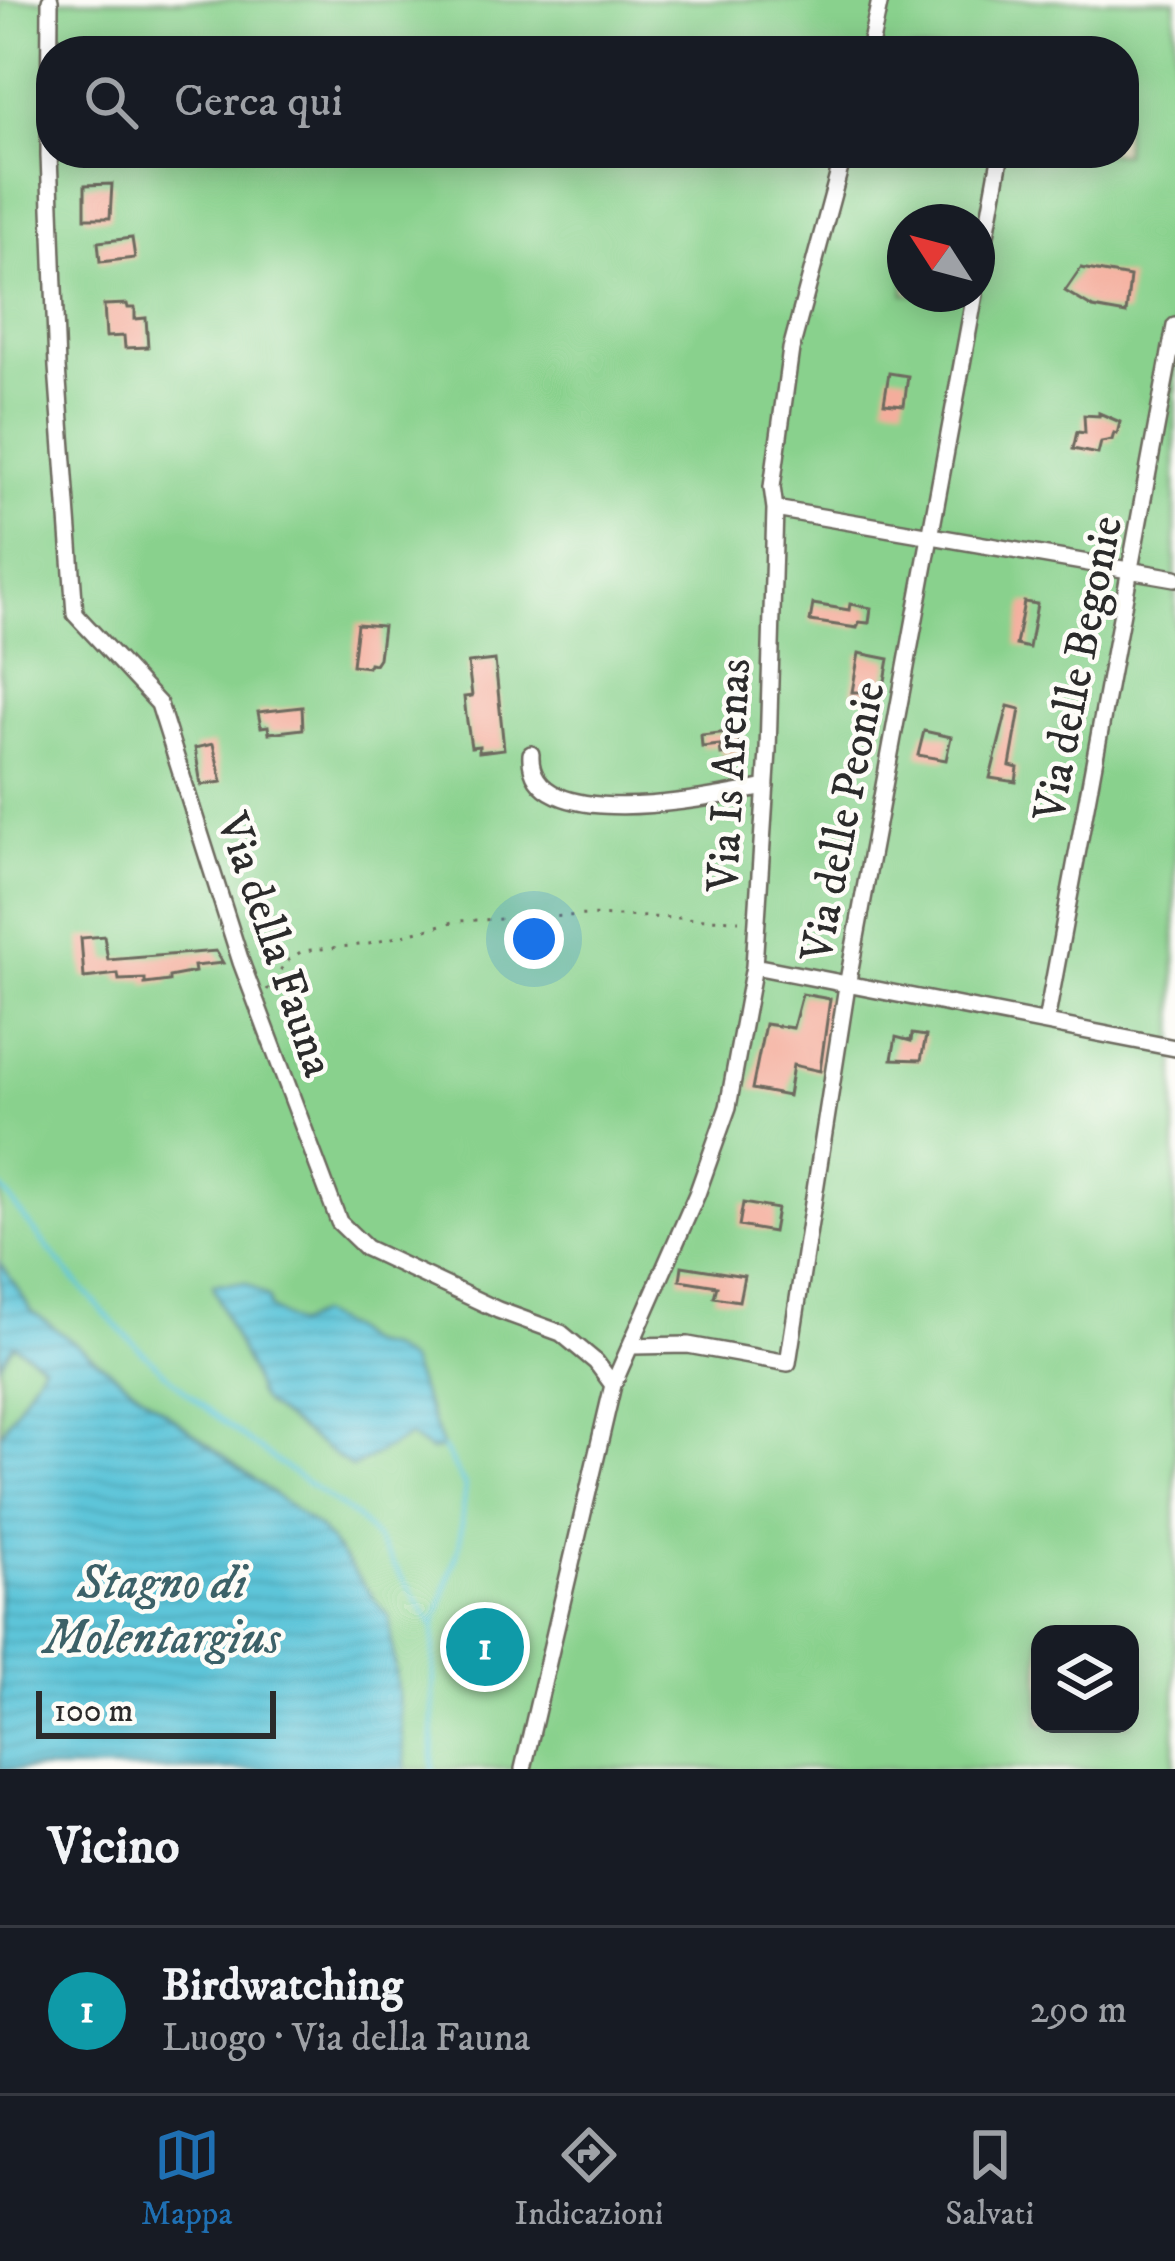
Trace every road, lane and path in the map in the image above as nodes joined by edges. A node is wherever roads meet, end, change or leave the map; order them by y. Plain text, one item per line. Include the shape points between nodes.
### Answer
1 (50, 0) edge
2 (880, 0) edge
3 (50, 36) edge
4 (872, 36) edge
5 (51, 168) edge
6 (840, 168) edge
7 (997, 168) edge
8 (991, 204) edge
9 (972, 312) edge
10 (1175, 326) edge
11 (775, 509) junction
12 (932, 536) junction
13 (1132, 571) junction
14 (1175, 578) edge
15 (531, 754) dead end
16 (766, 787) junction
17 (756, 921) junction
18 (754, 966) junction
19 (847, 986) junction
20 (254, 995) junction
21 (1046, 1022) junction
22 (1175, 1048) edge
23 (633, 1346) junction
24 (614, 1384) junction
25 (523, 1769) edge

1 - 3 street, Via della Fauna
2 - 4 street
5 - 20 street, Via della Fauna via 75,614 159,704
6 - 11 street, Via Is Arenas via 791,349
7 - 8 street
9 - 12 street, Via delle Peonie
10 - 13 street, Via delle Begonie
11 - 12 street
11 - 16 street, Via Is Arenas
12 - 13 street
12 - 19 street, Via delle Peonie
13 - 14 street
13 - 21 street, Via delle Begonie
15 - 16 street via 537,785 576,803 655,803
16 - 17 street, Via Is Arenas
17 - 18 street, Via Is Arenas
17 - 20 path via 457,921 302,951
18 - 19 street
18 - 23 street, Via Is Arenas via 728,1108
19 - 21 street
19 - 23 street, Via delle Peonie via 788,1363 688,1345
20 - 24 street, Via della Fauna via 339,1222 366,1248 561,1333
21 - 22 street
23 - 24 street, Via Is Arenas
24 - 25 street

